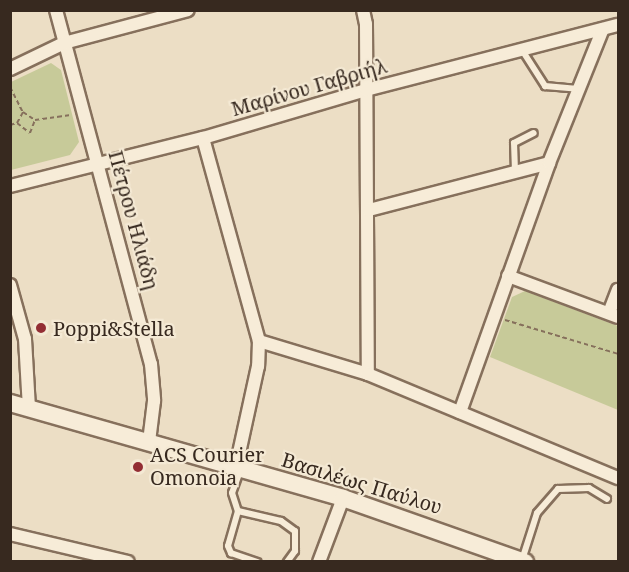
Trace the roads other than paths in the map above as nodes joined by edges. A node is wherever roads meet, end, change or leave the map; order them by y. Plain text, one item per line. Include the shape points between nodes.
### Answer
1 (56, 10) edge
2 (188, 10) edge
3 (363, 10) edge
4 (618, 25) edge
5 (603, 29) junction
6 (64, 43) junction
7 (522, 50) junction
8 (10, 69) edge
9 (579, 89) junction
10 (366, 90) junction
11 (534, 133) dead end
12 (203, 138) junction
13 (100, 162) junction
14 (549, 163) junction
15 (515, 172) junction
16 (10, 186) edge
17 (369, 210) junction
18 (508, 276) junction
19 (10, 285) edge
20 (618, 290) edge
21 (614, 315) edge
22 (259, 341) junction
23 (368, 374) junction
24 (10, 404) edge
25 (29, 408) junction
26 (459, 411) junction
27 (149, 442) junction
28 (238, 467) junction
29 (618, 478) edge
30 (343, 498) junction
31 (607, 499) dead end
32 (238, 511) junction
33 (10, 534) edge
34 (128, 561) edge
35 (257, 561) edge
36 (287, 561) edge
37 (319, 561) edge
38 (523, 561) edge

1 - 6 street, Πέτρου Ηλιάδη
2 - 6 street
3 - 10 street
4 - 5 street, Μαρίνου Γαβριήλ
5 - 7 street, Μαρίνου Γαβριήλ
5 - 9 street
6 - 8 street
6 - 13 street, Πέτρου Ηλιάδη
7 - 9 lane via 545,86
7 - 10 street, Μαρίνου Γαβριήλ
9 - 14 street
10 - 12 street, Μαρίνου Γαβριήλ
10 - 17 street
11 - 15 lane via 514,143
12 - 13 street, Μαρίνου Γαβριήλ
12 - 22 street
13 - 16 street, Μαρίνου Γαβριήλ
13 - 27 street, Πέτρου Ηλιάδη via 151,363 154,401
14 - 15 street
14 - 18 street
15 - 17 street
17 - 23 street
18 - 21 street
18 - 26 street
19 - 25 street via 25,339
20 - 21 street
22 - 23 street
22 - 28 street via 258,366
23 - 26 street
24 - 25 street, Βασιλέως Παύλου
25 - 27 street, Βασιλέως Παύλου
26 - 29 street
27 - 28 street, Βασιλέως Παύλου
28 - 30 street, Βασιλέως Παύλου
28 - 32 lane via 232,493
30 - 37 street
30 - 38 street, Βασιλέως Παύλου
31 - 38 lane via 589,488 558,489 537,513
32 - 35 lane via 228,546 231,553
32 - 36 lane via 280,521 295,531 295,551
33 - 34 street

